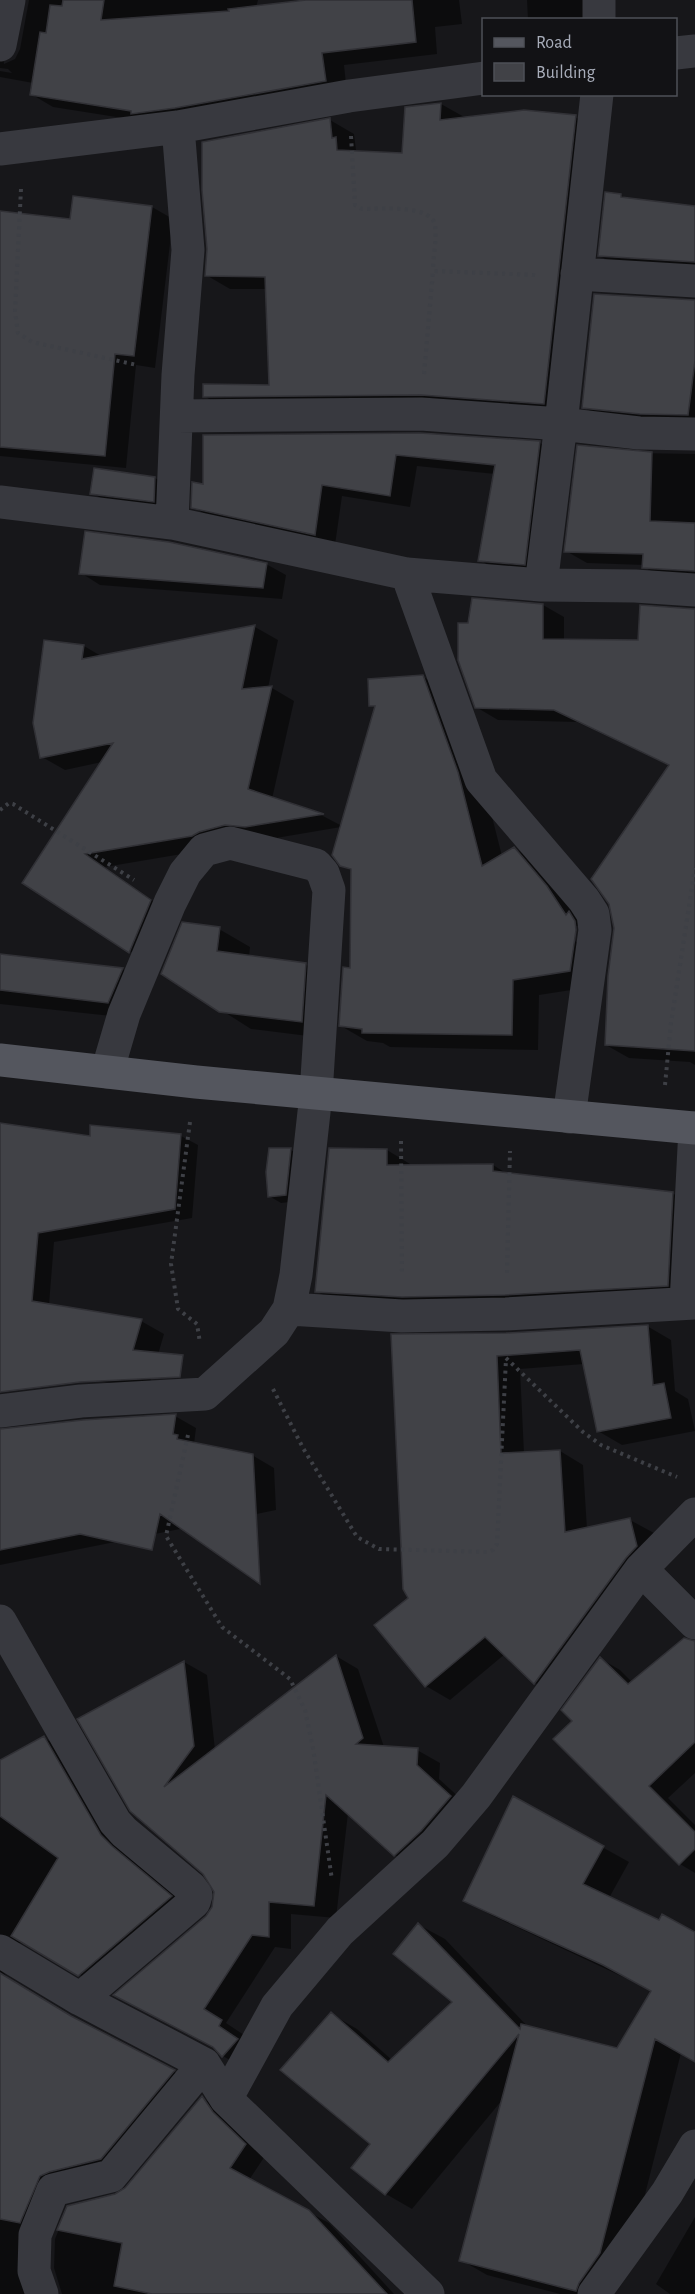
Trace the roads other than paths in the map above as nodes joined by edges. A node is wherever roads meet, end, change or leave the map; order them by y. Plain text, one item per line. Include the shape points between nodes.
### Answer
1 (9, 0) edge
2 (599, 0) edge
3 (600, 18) edge
4 (0, 45) edge
5 (695, 51) edge
6 (677, 53) edge
7 (482, 78) edge
8 (597, 96) edge
9 (178, 127) junction
10 (11, 147) edge
11 (578, 274) junction
12 (695, 281) edge
13 (177, 416) junction
14 (561, 424) junction
15 (695, 434) edge
16 (0, 502) edge
17 (172, 523) junction
18 (407, 574) junction
19 (541, 585) junction
20 (695, 590) edge
21 (0, 1060) edge
22 (107, 1072) junction
23 (316, 1094) junction
24 (569, 1117) junction
25 (695, 1128) edge
26 (691, 1303) edge
27 (289, 1309) junction
28 (0, 1410) edge
29 (693, 1519) edge
30 (641, 1569) junction
31 (0, 1621) edge
32 (695, 1623) edge
33 (0, 1951) edge
34 (80, 1999) junction
35 (204, 2064) junction
36 (226, 2099) junction
37 (695, 2146) edge
38 (42, 2294) edge
39 (428, 2294) edge
40 (594, 2294) edge

1 - 4 street
2 - 3 street
5 - 6 street
7 - 9 street via 349,96
8 - 11 street
9 - 10 street
9 - 13 street via 188,250
11 - 12 street
11 - 14 street
13 - 14 street via 421,414
13 - 17 street
14 - 15 street via 639,433
14 - 19 street
16 - 17 street
17 - 18 street
18 - 19 street
18 - 24 street via 481,780 593,914 595,930
19 - 20 street
21 - 22 main road
22 - 23 main road
22 - 23 street via 124,1014 185,873 204,850 230,843 316,865 329,890
23 - 24 main road
23 - 27 street
24 - 25 main road
25 - 26 street
26 - 27 street via 402,1317
27 - 28 street via 274,1332 205,1394
29 - 30 street
30 - 32 street
30 - 36 street via 469,1804 435,1844 340,1931 277,2006
31 - 34 street via 116,1822 196,1895 194,1902
33 - 34 street
34 - 35 street
35 - 36 street
35 - 38 street via 111,2176 53,2190 35,2235 34,2271
36 - 39 street
37 - 40 street via 667,2193

